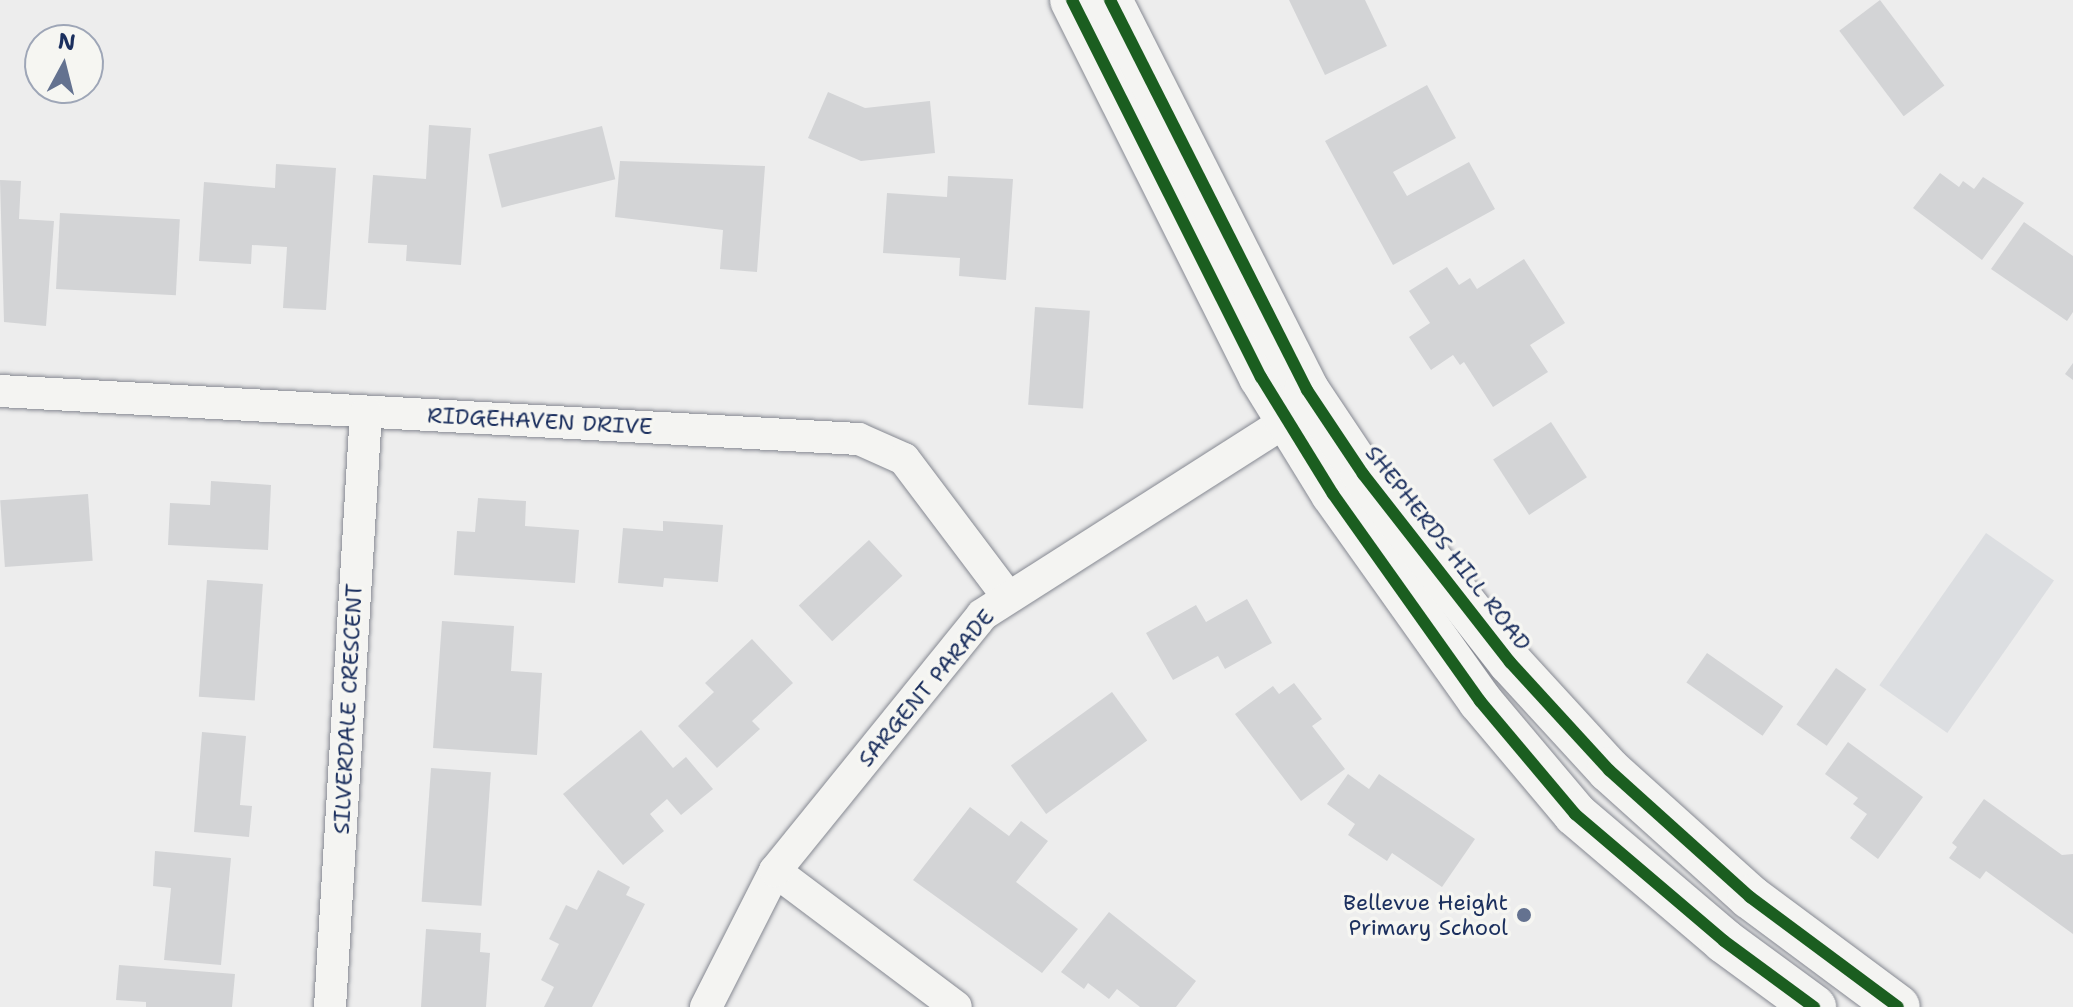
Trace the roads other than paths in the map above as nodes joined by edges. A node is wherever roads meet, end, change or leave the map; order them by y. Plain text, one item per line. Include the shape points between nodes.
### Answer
1 (1072, 0) edge
2 (1110, 0) edge
3 (0, 391) edge
4 (1301, 411) junction
5 (366, 412) junction
6 (1008, 597) junction
7 (775, 871) junction
8 (330, 1007) edge
9 (706, 1007) edge
10 (956, 1007) edge
11 (1814, 1007) edge
12 (1898, 1007) edge

1 - 4 main road, SHEPHERDS HILL ROAD
2 - 4 main road, SHEPHERDS HILL ROAD
3 - 5 street, RIDGEHAVEN DRIVE
4 - 6 street, SARGENT PARADE
4 - 11 main road, SHEPHERDS HILL ROAD via 1333,494 1480,701 1575,814 1724,941
4 - 12 main road, SHEPHERDS HILL ROAD via 1363,474 1510,662 1609,770 1750,897
5 - 6 street, RIDGEHAVEN DRIVE via 859,439 904,459
5 - 8 street, SILVERDALE CRESCENT
6 - 7 street, SARGENT PARADE via 982,615
7 - 9 street, SARGENT PARADE
7 - 10 street

